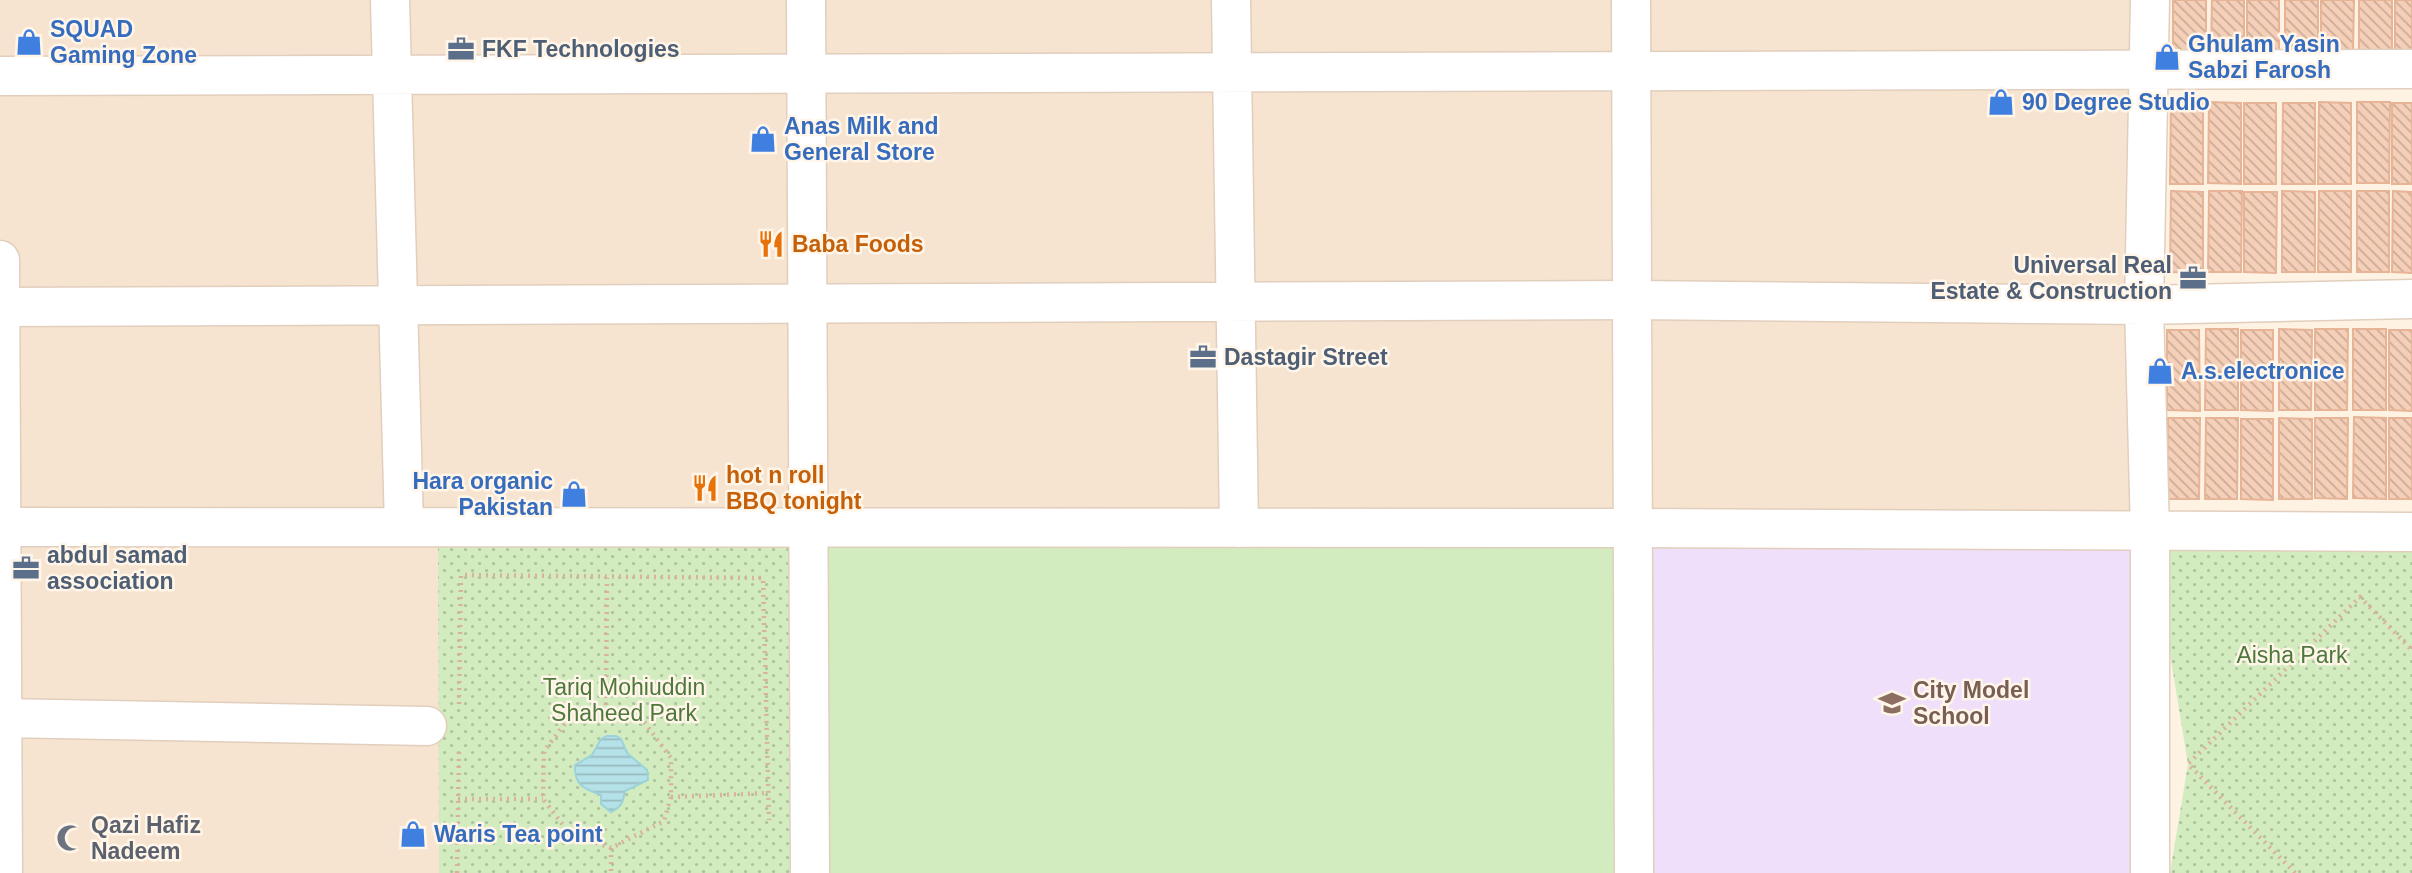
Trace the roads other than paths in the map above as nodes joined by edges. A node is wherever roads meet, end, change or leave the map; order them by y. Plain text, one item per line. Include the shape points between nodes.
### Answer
1 (390, 0) edge
2 (806, 0) edge
3 (1231, 0) edge
4 (1630, 0) edge
5 (2150, 0) edge
6 (2412, 69) edge
7 (2150, 70) junction
8 (1631, 71) junction
9 (1232, 72) junction
10 (807, 74) junction
11 (392, 75) junction
12 (0, 76) edge
13 (0, 260) edge
14 (1632, 299) junction
15 (2412, 299) edge
16 (1236, 302) junction
17 (808, 303) junction
18 (2144, 305) junction
19 (398, 306) junction
20 (0, 307) edge
21 (1, 527) edge
22 (404, 527) junction
23 (808, 528) junction
24 (1240, 528) junction
25 (1633, 528) junction
26 (2412, 532) edge
27 (2150, 533) junction
28 (2, 718) junction
29 (427, 726) dead end
30 (3, 873) edge
31 (810, 873) edge
32 (1634, 873) edge
33 (2150, 873) edge

1 - 11 street
2 - 10 street
3 - 9 street
4 - 8 street
5 - 7 street
6 - 7 street
7 - 8 street
7 - 18 street
8 - 9 street
8 - 14 street
9 - 10 street
9 - 16 street
10 - 11 street
10 - 17 street
11 - 12 street
11 - 19 street
13 - 20 street
14 - 16 street
14 - 18 street
14 - 25 street
15 - 18 street
16 - 17 street
16 - 24 street
17 - 19 street
17 - 23 street
18 - 27 street
19 - 20 street
19 - 22 street
20 - 21 street
21 - 22 street
21 - 28 street
22 - 23 street
23 - 24 street
23 - 31 street
24 - 25 street
25 - 27 street
25 - 32 street
26 - 27 street
27 - 33 street
28 - 29 street
28 - 30 street

